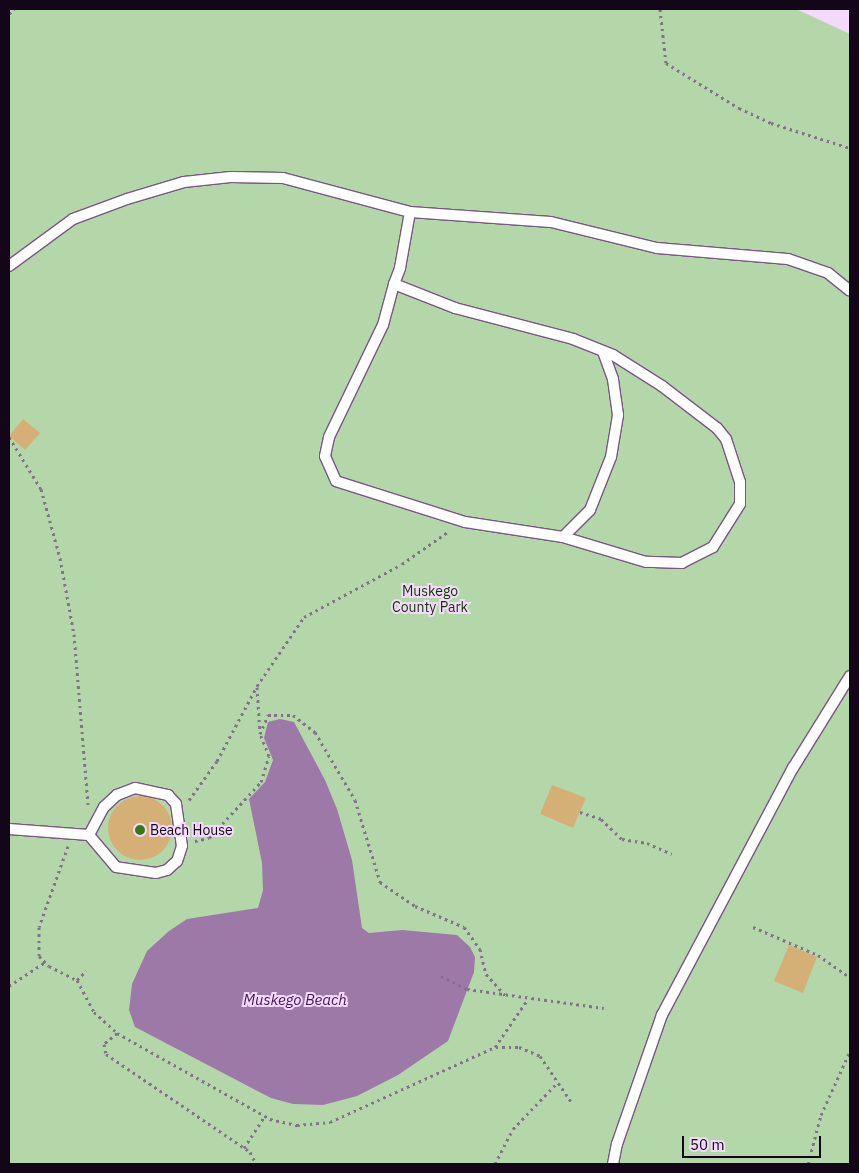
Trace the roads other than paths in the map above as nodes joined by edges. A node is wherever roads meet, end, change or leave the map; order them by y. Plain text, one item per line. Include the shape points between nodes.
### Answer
1 (410, 212) junction
2 (9, 266) edge
3 (394, 284) junction
4 (850, 291) edge
5 (603, 352) junction
6 (564, 537) junction
7 (850, 676) edge
8 (9, 830) edge
9 (89, 835) junction
10 (613, 1164) edge

1 - 2 lane via 283,178 231,177 184,182 72,219
1 - 3 lane
1 - 4 lane via 551,222 657,248 788,259 828,274
3 - 5 lane via 455,308 573,339
3 - 6 lane via 383,325 329,437 325,456 336,481 465,522
5 - 6 lane via 613,379 618,415 610,457 590,510
5 - 6 lane via 662,386 717,428 726,439 740,482 740,504 713,547 682,563 646,562
7 - 10 lane via 794,768 662,1015
8 - 9 lane
9 - 9 lane via 104,807 117,795 135,788 168,794 176,804 182,844 177,860 167,870 156,873 116,867

